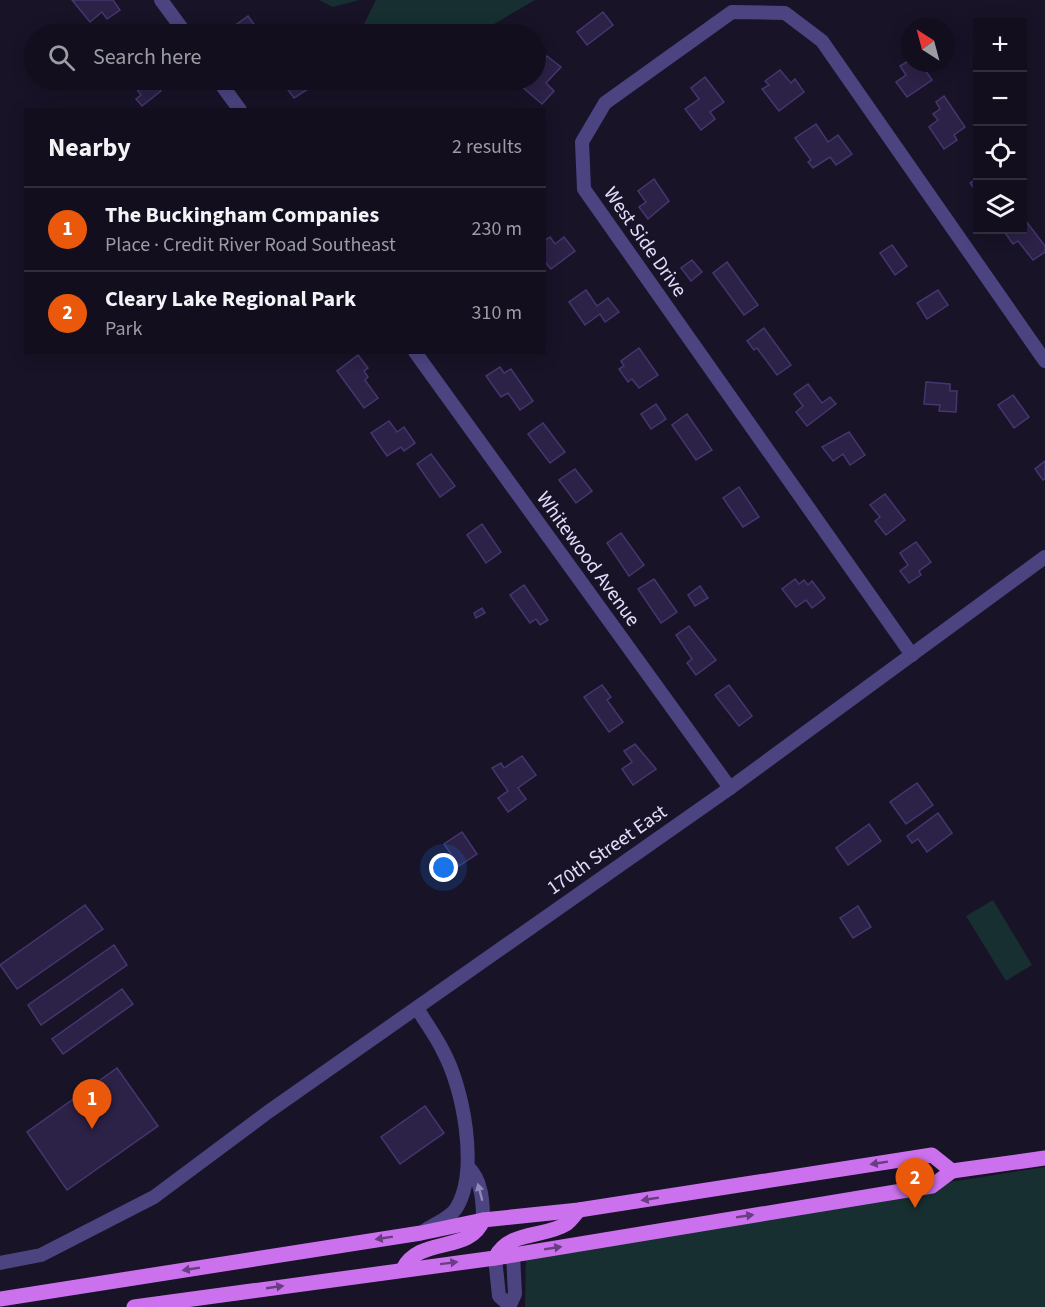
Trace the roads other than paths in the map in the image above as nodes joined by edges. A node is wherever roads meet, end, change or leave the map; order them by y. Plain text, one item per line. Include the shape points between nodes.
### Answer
1 (161, 0) edge
2 (179, 24) edge
3 (225, 90) edge
4 (239, 108) edge
5 (416, 354) edge
6 (1045, 360) edge
7 (1045, 557) edge
8 (912, 655) junction
9 (730, 788) junction
10 (417, 1008) junction
11 (1045, 1158) edge
12 (468, 1167) junction
13 (952, 1171) junction
14 (579, 1210) junction
15 (483, 1220) junction
16 (422, 1233) junction
17 (513, 1255) junction
18 (495, 1258) junction
19 (0, 1263) edge
20 (403, 1269) junction
21 (0, 1299) edge
22 (509, 1306) edge
23 (134, 1307) edge

1 - 2 street
3 - 4 street
5 - 9 street, Whitewood Avenue
6 - 8 street, West Side Drive via 822,40 785,13 732,12 605,103 582,142 584,189
7 - 8 street, 170th Street East
8 - 9 street, 170th Street East
9 - 10 street, 170th Street East
10 - 12 street via 444,1052 461,1102
10 - 19 street, 170th Street East via 154,1197 41,1255
11 - 13 main road
15 -> 12 street via 475,1174
12 - 16 street via 457,1207
13 -> 14 main road via 932,1155
17 -> 13 main road via 932,1186
14 - 15 main road
14 - 18 main road via 567,1223 527,1234 499,1251
15 - 16 main road
15 - 20 main road via 480,1227 460,1240 425,1248 409,1258
16 -> 21 main road
17 - 18 main road
17 - 22 street via 515,1294
20 -> 18 main road
18 - 22 street via 499,1296
23 -> 20 main road

